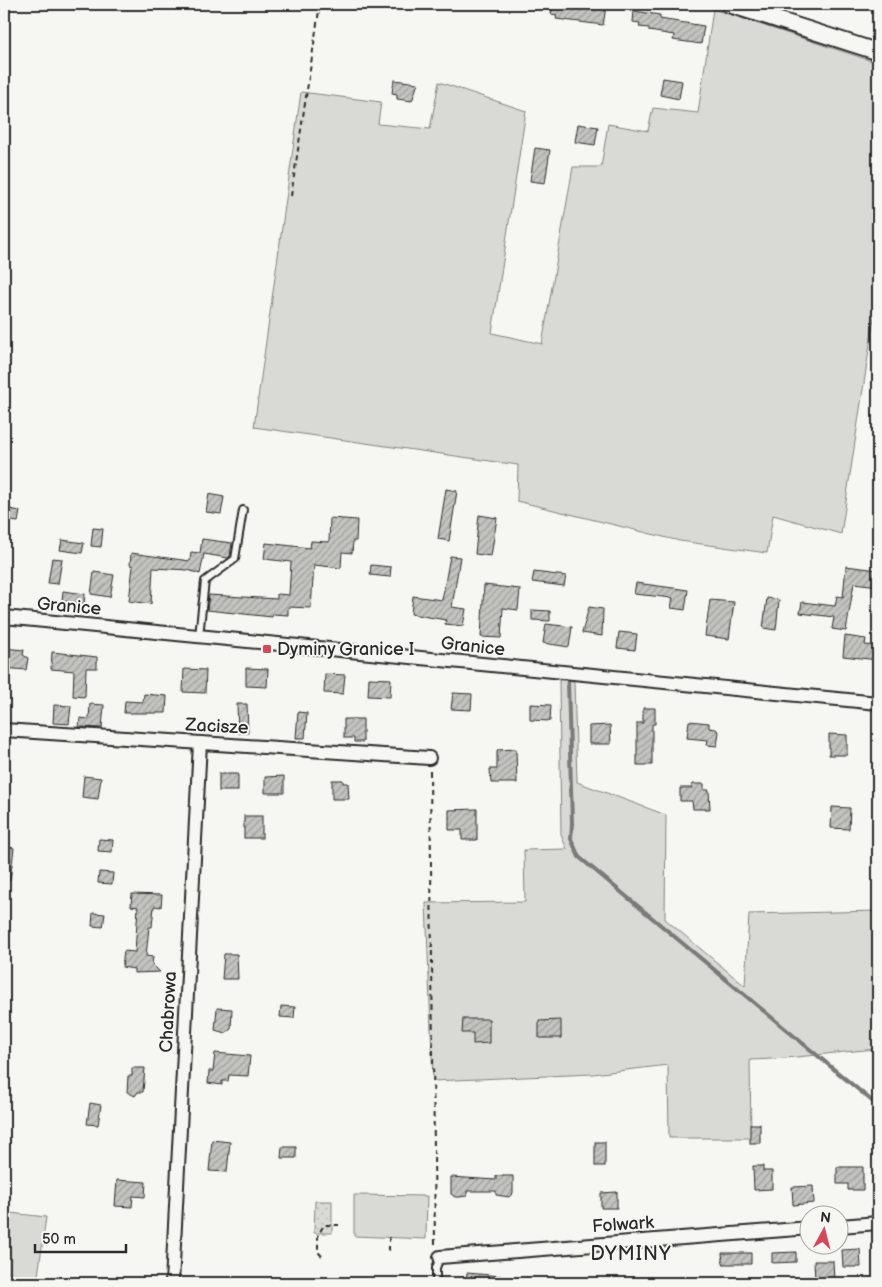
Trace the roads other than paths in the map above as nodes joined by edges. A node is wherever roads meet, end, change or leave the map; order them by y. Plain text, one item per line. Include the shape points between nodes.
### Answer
1 (728, 4) edge
2 (878, 52) edge
3 (243, 510) dead end
4 (4, 617) edge
5 (199, 636) junction
6 (878, 703) edge
7 (4, 730) edge
8 (200, 743) junction
9 (429, 758) road end
10 (878, 1223) edge
11 (850, 1225) edge
12 (800, 1229) edge
13 (437, 1251) joint
14 (172, 1283) edge
15 (436, 1283) edge

1 - 2 street
3 - 5 lane via 235,559 205,581
4 - 5 street, Granice
5 - 6 street, Granice
7 - 8 street, Zacisze
8 - 9 street, Zacisze
8 - 14 street, Chabrowa
10 - 11 street
12 - 13 street, Folwark
13 - 15 lane

